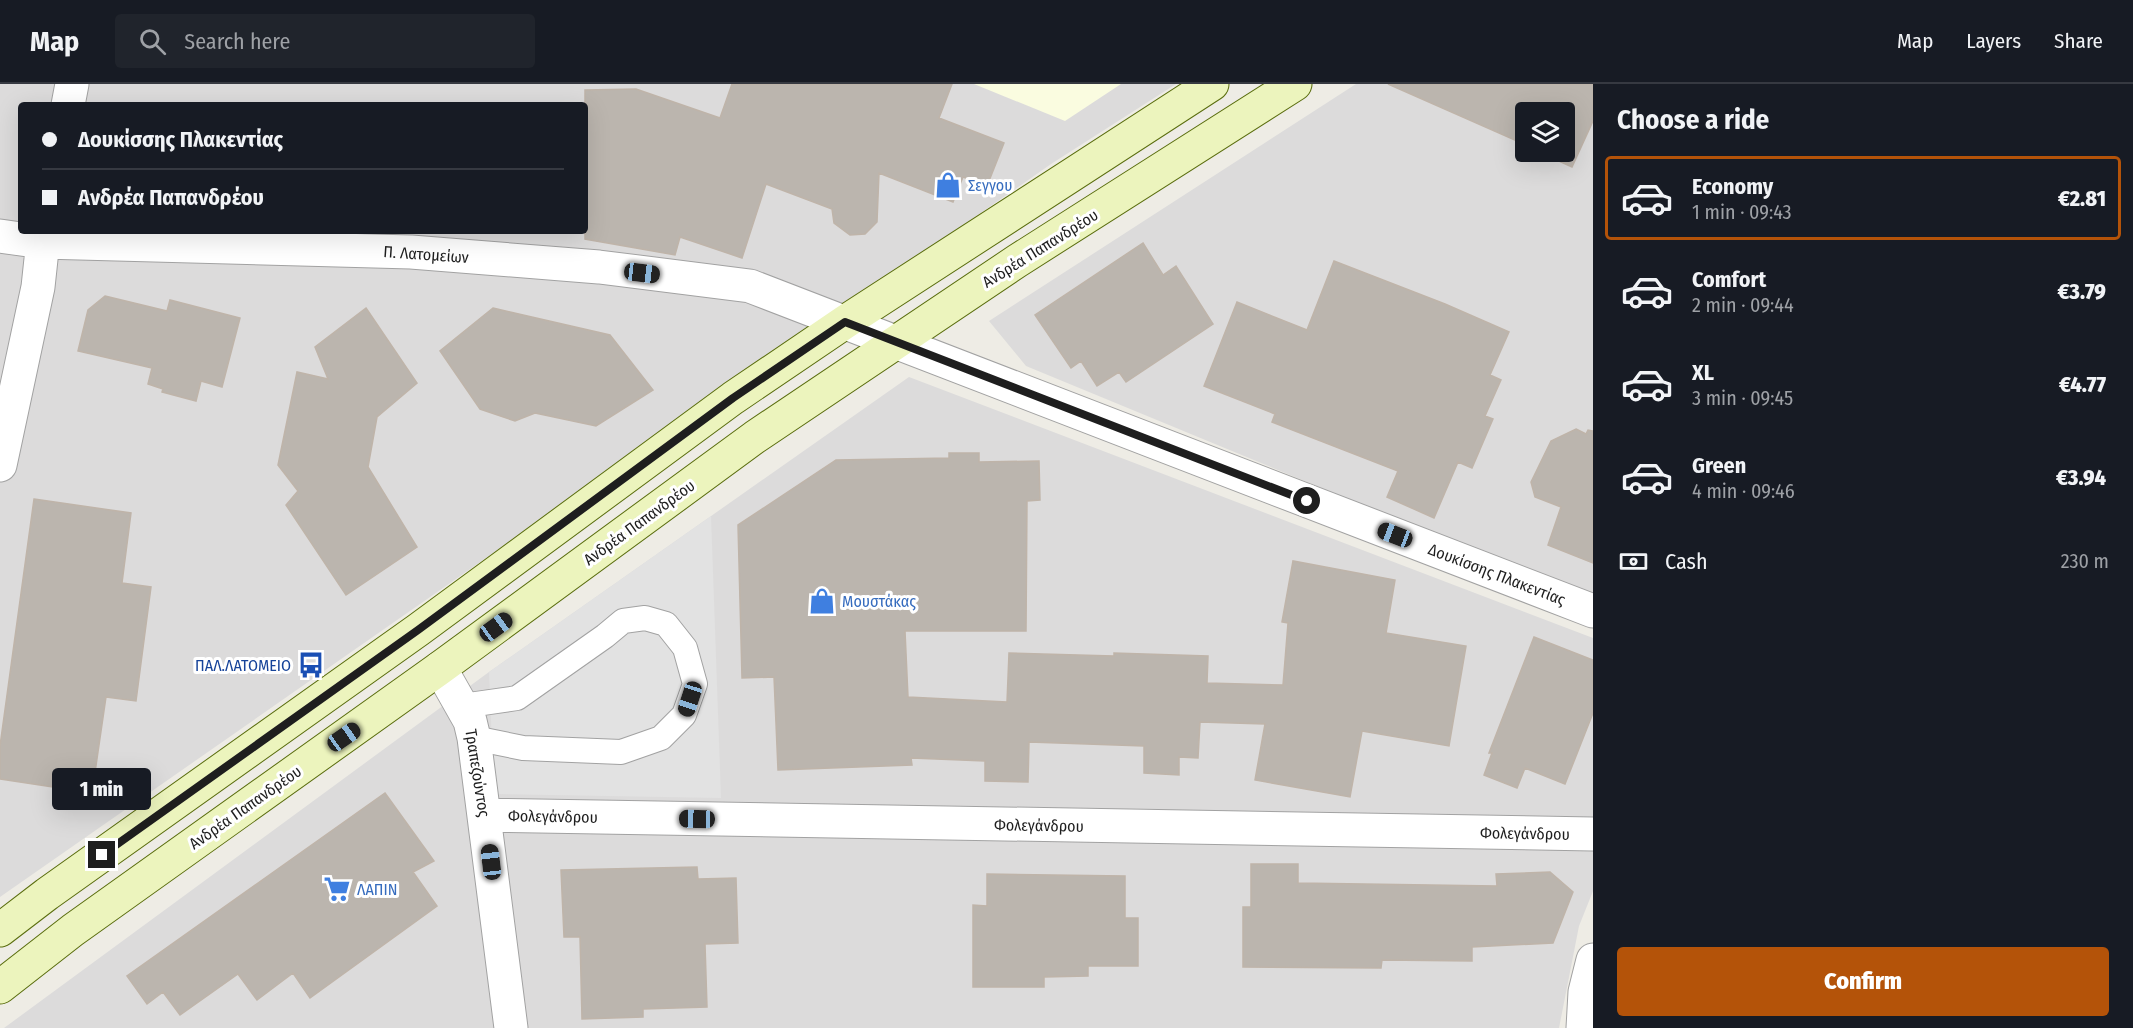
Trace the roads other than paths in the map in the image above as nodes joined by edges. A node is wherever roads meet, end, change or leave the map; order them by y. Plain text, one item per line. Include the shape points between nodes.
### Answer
1 (72, 84) edge
2 (1212, 84) edge
3 (1295, 84) edge
4 (69, 102) edge
5 (0, 236) edge
6 (43, 237) edge
7 (845, 322) junction
8 (897, 341) junction
9 (0, 465) edge
10 (1593, 611) edge
11 (440, 668) junction
12 (462, 706) junction
13 (474, 738) junction
14 (485, 815) junction
15 (1593, 834) edge
16 (0, 930) edge
17 (1593, 960) edge
18 (0, 987) edge
19 (511, 1028) edge
20 (1582, 1028) edge

1 - 4 street
2 - 7 main road
3 - 8 main road, Ανδρέα Παπανδρέου
5 - 6 street, Π. Λατομείων
6 - 7 street, Π. Λατομείων via 411,252 599,267 750,286
6 - 9 street via 38,287
7 - 8 street, Π. Λατομείων
7 - 16 main road via 733,398
8 - 10 street, Δουκίσσης Πλακεντίας
8 - 11 main road, Ανδρέα Παπανδρέου via 755,437
11 - 12 street, Τραπεζούντος
11 - 18 main road, Ανδρέα Παπανδρέου via 73,930
12 - 13 street, Τραπεζούντος
12 - 13 lane via 517,698 622,621 645,618 666,624 686,648 694,684 684,715 661,738 621,752 524,748
13 - 14 street, Τραπεζούντος
14 - 15 street, Φολεγάνδρου
14 - 19 street, Τραπεζούντος
17 - 20 street

